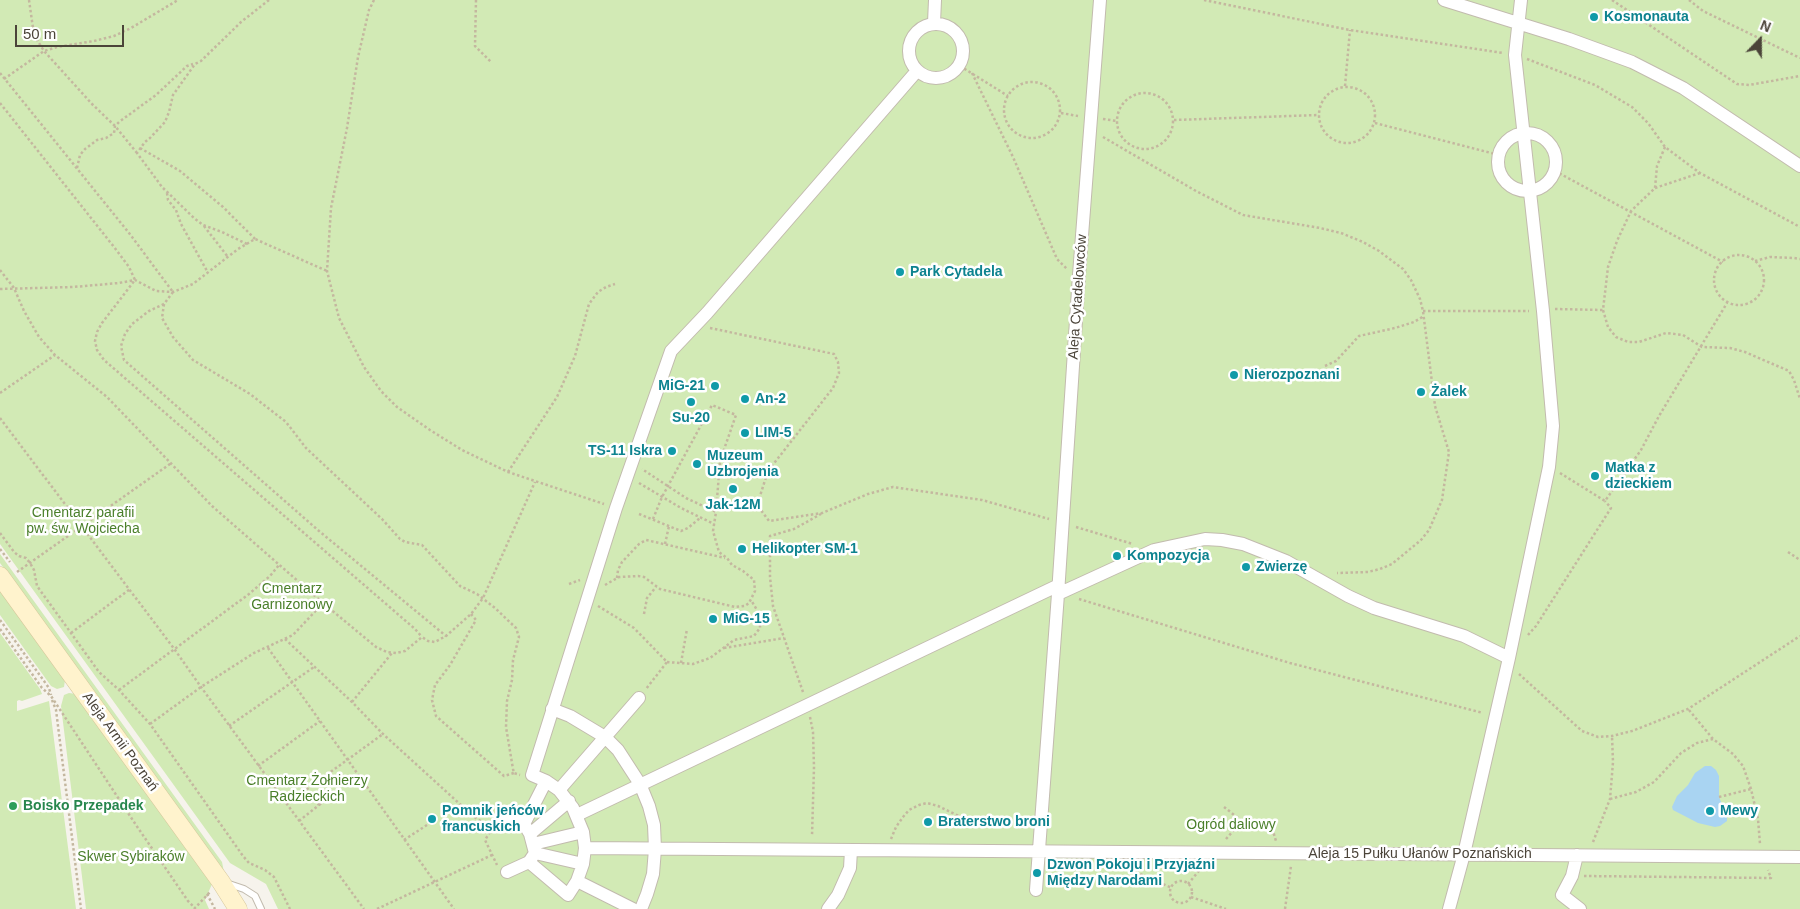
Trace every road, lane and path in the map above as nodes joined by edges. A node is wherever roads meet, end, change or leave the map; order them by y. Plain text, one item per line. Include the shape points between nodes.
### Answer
1 (29, 0) edge
2 (178, 0) edge
3 (269, 0) edge
4 (374, 0) edge
5 (476, 0) edge
6 (935, 0) edge
7 (1100, 0) edge
8 (1204, 0) edge
9 (1444, 0) edge
10 (1521, 0) edge
11 (1612, 0) edge
12 (1689, 0) edge
13 (934, 24) junction
14 (1519, 24) junction
15 (1350, 30) junction
16 (44, 51) junction
17 (1515, 55) junction
18 (1800, 58) edge
19 (491, 62) dead end
20 (195, 64) junction
21 (960, 66) junction
22 (916, 72) junction
23 (0, 74) edge
24 (972, 74) junction
25 (1800, 76) edge
26 (4, 79) junction
27 (1345, 86) junction
28 (1008, 96) junction
29 (0, 103) edge
30 (1318, 115) junction
31 (1174, 120) junction
32 (1375, 123) junction
33 (115, 126) junction
34 (1090, 130) junction
35 (1524, 133) junction
36 (1131, 146) junction
37 (1665, 147) junction
38 (140, 148) junction
39 (1128, 151) junction
40 (137, 153) junction
41 (1499, 155) junction
42 (1800, 166) edge
43 (76, 168) junction
44 (1555, 171) junction
45 (1700, 173) junction
46 (1654, 188) junction
47 (167, 191) junction
48 (1530, 191) junction
49 (1631, 211) junction
50 (203, 225) junction
51 (1800, 227) edge
52 (255, 239) junction
53 (247, 244) junction
54 (228, 257) junction
55 (1800, 260) edge
56 (1755, 261) junction
57 (1723, 262) junction
58 (0, 270) edge
59 (328, 271) junction
60 (207, 272) junction
61 (1079, 275) junction
62 (135, 280) junction
63 (615, 284) dead end
64 (14, 288) junction
65 (0, 289) edge
66 (173, 292) junction
67 (1727, 303) junction
68 (164, 304) junction
69 (1603, 310) junction
70 (1423, 311) junction
71 (1543, 311) junction
72 (1424, 316) junction
73 (696, 325) junction
74 (1702, 346) junction
75 (55, 355) junction
76 (1326, 366) dead end
77 (0, 393) edge
78 (1800, 399) edge
79 (0, 418) edge
80 (633, 463) junction
81 (170, 464) junction
82 (1549, 467) junction
83 (508, 472) junction
84 (535, 482) junction
85 (637, 482) dead end
86 (668, 487) junction
87 (662, 498) junction
88 (1605, 501) junction
89 (616, 508) junction
90 (716, 512) junction
91 (822, 513) junction
92 (639, 514) dead end
93 (701, 518) junction
94 (653, 520) junction
95 (1063, 523) junction
96 (714, 524) junction
97 (83, 526) junction
98 (670, 526) junction
99 (0, 533) edge
100 (665, 544) junction
101 (1154, 550) junction
102 (1788, 552) dead end
103 (727, 558) junction
104 (1800, 560) edge
105 (30, 562) junction
106 (279, 565) junction
107 (8, 574) edge
108 (617, 578) junction
109 (1320, 581) junction
110 (608, 584) dead end
111 (656, 587) junction
112 (130, 589) junction
113 (1059, 589) junction
114 (483, 598) junction
115 (751, 600) junction
116 (587, 602) junction
117 (323, 603) junction
118 (471, 614) junction
119 (644, 614) dead end
120 (0, 620) edge
121 (0, 629) edge
122 (687, 629) dead end
123 (71, 633) junction
124 (446, 636) junction
125 (1800, 636) edge
126 (422, 637) junction
127 (784, 638) junction
128 (1525, 638) dead end
129 (285, 639) junction
130 (268, 648) junction
131 (723, 648) junction
132 (175, 650) junction
133 (392, 653) junction
134 (1509, 658) junction
135 (667, 662) junction
136 (681, 663) junction
137 (314, 667) junction
138 (655, 678) dead end
139 (292, 683) junction
140 (201, 688) junction
141 (119, 690) junction
142 (51, 696) junction
143 (639, 698) dead end
144 (352, 702) junction
145 (808, 705) junction
146 (552, 710) junction
147 (1688, 710) junction
148 (1496, 717) junction
149 (320, 721) junction
150 (150, 724) junction
151 (229, 726) junction
152 (383, 734) junction
153 (1612, 736) junction
154 (605, 737) junction
155 (1713, 739) junction
156 (346, 760) junction
157 (258, 766) junction
158 (514, 773) junction
159 (532, 775) junction
160 (546, 781) junction
161 (640, 784) junction
162 (1751, 789) junction
163 (559, 790) junction
164 (1719, 797) dead end
165 (327, 799) dead end
166 (1610, 799) junction
167 (569, 801) junction
168 (319, 805) junction
169 (1224, 807) dead end
170 (577, 815) junction
171 (963, 818) dead end
172 (299, 821) junction
173 (1242, 821) junction
174 (430, 823) dead end
175 (491, 827) junction
176 (583, 832) junction
177 (404, 840) junction
178 (530, 843) junction
179 (1221, 846) dead end
180 (585, 848) junction
181 (655, 849) junction
182 (811, 850) junction
183 (851, 850) junction
184 (889, 850) junction
185 (1039, 852) junction
186 (1287, 853) junction
187 (1464, 854) junction
188 (492, 855) junction
189 (1582, 855) junction
190 (1764, 857) junction
191 (1800, 857) edge
192 (496, 864) dead end
193 (583, 864) junction
194 (1122, 866) dead end
195 (507, 872) dead end
196 (1196, 875) dead end
197 (1572, 876) junction
198 (577, 881) junction
199 (221, 882) junction
200 (434, 882) junction
201 (1188, 884) junction
202 (1172, 888) junction
203 (1036, 890) dead end
204 (1190, 898) junction
205 (194, 908) edge
206 (81, 909) edge
207 (215, 909) edge
208 (238, 909) edge
209 (261, 909) edge
210 (290, 909) edge
211 (364, 909) edge
212 (377, 909) edge
213 (454, 909) edge
214 (633, 909) edge
215 (641, 909) edge
216 (828, 909) edge
217 (1226, 909) edge
218 (1285, 909) edge
219 (1449, 909) edge
220 (1580, 909) edge

1 - 16 path via 34,35
2 - 16 path via 114,36
3 - 20 path
4 - 59 path via 358,57 332,199
5 - 19 path via 475,46
6 - 13 street
7 - 34 street, Aleja Cytadelowców
8 - 15 path
9 - 14 street
10 - 14 street
11 - 25 path via 1737,84 1749,85
12 - 18 path via 1703,11
13 - 21 street via 949,27 960,37 964,51
13 - 22 street via 919,29 910,42 909,58
14 - 17 street
14 - 42 street via 1632,62 1683,88
15 - 17 path
15 - 27 path
16 - 26 path
16 - 33 path
17 - 35 street
17 - 37 path via 1594,85 1632,107
20 - 33 path via 187,66
20 - 38 path via 173,95 165,122
21 - 22 street via 948,77 931,79
21 - 24 path
22 - 73 street
23 - 26 path
24 - 28 path
24 - 61 path via 1057,258 1073,274
26 - 43 path
27 - 30 path via 1331,91 1322,101
27 - 32 path via 1358,88 1369,96 1375,109
28 - 28 path via 1004,110 1007,124 1017,134 1031,139 1045,136 1056,127 1061,114 1058,98 1048,86 1034,82 1019,85
29 - 62 path via 114,247
30 - 31 path
30 - 32 path via 1326,133 1344,143 1357,142
31 - 36 path via 1171,133 1163,144 1151,149
31 - 36 path via 1169,106 1159,96 1144,93 1130,97 1120,107 1117,121 1119,133
32 - 41 path
33 - 40 path
33 - 43 path via 114,133 98,140 80,155
34 - 39 path
34 - 61 street, Aleja Cytadelowców
35 - 41 street via 1508,140
35 - 44 street via 1538,135 1550,144 1556,156
35 - 48 street
36 - 39 path
37 - 45 path
37 - 46 path via 1657,166
38 - 40 path
38 - 52 path via 180,171 223,206
39 - 70 path via 1243,215 1320,228 1363,242 1403,269
40 - 47 path
41 - 48 street via 1499,169 1505,181 1517,189
43 - 66 path
44 - 48 street via 1546,184
44 - 49 path
45 - 46 path
45 - 51 path
46 - 49 path
47 - 50 path
47 - 60 path via 168,200
48 - 71 street
49 - 57 path
49 - 69 path via 1608,267
50 - 53 path
50 - 54 path
52 - 53 path
52 - 59 path
53 - 54 path
54 - 60 path
55 - 56 path via 1770,257
56 - 57 path via 1739,255
56 - 67 path via 1764,277 1760,294 1745,305
57 - 67 path via 1714,283 1718,294
58 - 64 path
59 - 83 path via 339,318 364,367 381,391 397,407 430,430
60 - 66 path via 193,284
61 - 95 street, Aleja Cytadelowców
62 - 64 path via 73,287
62 - 66 path via 156,291
62 - 126 path via 97,332 97,350 104,360
63 - 83 path via 598,292 590,304 575,356 563,383
64 - 65 path
64 - 75 path via 39,337
66 - 68 path
67 - 74 path
68 - 114 path via 162,318 193,360 250,394 286,422 306,448 400,539 422,545 460,586
68 - 124 path via 149,311 124,334 121,346 128,366
69 - 71 path
69 - 74 path via 1616,337 1628,342 1640,342 1666,333 1683,335
70 - 71 path
70 - 72 path
71 - 82 street via 1553,426
72 - 76 path via 1395,328 1360,336 1336,361
72 - 109 path via 1435,406 1449,452 1442,500 1435,519 1422,540 1392,564 1380,570 1334,574
73 - 80 street via 671,352
73 - 91 path via 834,354 839,374 833,388 768,471 759,499 760,509 769,521
74 - 78 path via 1737,350 1790,371
74 - 88 path via 1641,450
75 - 77 path
75 - 81 path via 107,397
79 - 97 path
80 - 86 path
80 - 89 street
81 - 97 path
81 - 106 path
82 - 88 path
82 - 134 street
83 - 84 path
84 - 89 path
84 - 114 path
85 - 87 path
86 - 87 path
86 - 90 path
86 - 90 path via 712,405 736,414 720,461
87 - 93 path
87 - 94 path
88 - 128 path via 1611,508 1536,626
89 - 116 street
90 - 96 path
91 - 95 path via 893,487 982,500
91 - 127 path via 794,529 770,536 773,606
92 - 94 path
93 - 96 path
93 - 98 path via 681,530
94 - 98 path
95 - 101 path
95 - 113 street, Aleja Cytadelowców
96 - 103 path via 719,552
97 - 105 path
97 - 112 path
98 - 100 path
99 - 105 path via 14,552
100 - 103 path
100 - 108 path via 646,540 639,544 622,562
101 - 109 street via 1205,539 1222,540 1243,544 1286,561
101 - 113 street
102 - 104 path
103 - 115 path via 732,566 754,580
105 - 107 path
105 - 123 path via 37,586
106 - 117 path
106 - 132 path via 248,594
107 - 199 street, Aleja Armii Poznań
108 - 110 path
108 - 111 path via 644,577
109 - 134 street via 1374,608 1464,636
111 - 115 path via 735,607 745,606
111 - 119 path via 647,598
112 - 123 path
112 - 132 path
113 - 145 street
113 - 148 path via 1290,663
113 - 185 street, Aleja Cytadelowców
114 - 118 path
114 - 158 path via 508,619 520,637 507,701 506,727
115 - 131 path via 760,616 760,628 751,638 734,640
116 - 135 path via 634,628
116 - 146 street
117 - 129 path via 293,635
117 - 133 path via 376,647
118 - 124 path
118 - 158 path via 476,620 435,685 432,700 436,716 504,776
120 - 142 path via 49,688
121 - 142 path
122 - 136 path
123 - 141 path via 99,672
124 - 126 path via 435,642
125 - 147 path
126 - 133 path via 404,651
127 - 131 path
127 - 145 path
129 - 130 path
129 - 137 path
130 - 139 path
130 - 140 path via 254,653
131 - 136 path via 710,658 693,664
132 - 140 path
132 - 141 path
133 - 144 path
134 - 148 street
134 - 153 path via 1517,672 1582,731 1598,737
135 - 136 path
135 - 138 path
137 - 139 path
137 - 144 path
139 - 149 path
139 - 151 path
140 - 150 path
140 - 151 path
141 - 150 path
142 - 205 path
142 - 206 path via 56,710
143 - 154 street
144 - 152 path
145 - 161 street
145 - 182 path via 814,767
146 - 154 street via 570,716
146 - 159 street
147 - 153 path
147 - 155 path
148 - 187 street
149 - 156 path
149 - 157 path
150 - 210 path via 242,856 274,877
151 - 157 path
152 - 156 path
152 - 175 path via 473,816
153 - 166 path
154 - 161 street via 618,750
154 - 163 street
155 - 162 path via 1729,750 1743,766
155 - 166 path via 1697,743 1681,753 1654,782 1636,792
156 - 168 path via 307,789
156 - 177 path
157 - 172 path
158 - 159 path
159 - 160 street
160 - 163 street
160 - 178 street
161 - 170 street
161 - 181 street via 654,825
162 - 164 path
162 - 190 path
163 - 167 street
165 - 168 path
166 - 189 path
167 - 170 street
167 - 178 street
168 - 172 path
169 - 173 path
170 - 176 street
171 - 184 path via 938,806 919,805 909,810 896,827
172 - 211 path
173 - 179 path
173 - 186 path via 1270,821
174 - 177 path
175 - 178 street via 514,820
175 - 188 path via 485,840
176 - 178 street
176 - 180 street
177 - 200 path
178 - 193 street
178 - 195 street
178 - 198 street via 568,895
180 - 181 street, Aleja 15 Pułku Ułanów Poznańskich
180 - 193 street
181 - 182 street, Aleja 15 Pułku Ułanów Poznańskich
181 - 215 street via 652,874
182 - 183 street, Aleja 15 Pułku Ułanów Poznańskich
183 - 184 street, Aleja 15 Pułku Ułanów Poznańskich
183 - 216 street via 850,868
184 - 185 street, Aleja 15 Pułku Ułanów Poznańskich
185 - 186 street, Aleja 15 Pułku Ułanów Poznańskich
185 - 203 street, Aleja Cytadelowców
186 - 187 street, Aleja 15 Pułku Ułanów Poznańskich
186 - 218 path
187 - 189 street, Aleja 15 Pułku Ułanów Poznańskich
187 - 219 street
188 - 192 path
188 - 200 path
189 - 190 street, Aleja 15 Pułku Ułanów Poznańskich
189 - 197 street
190 - 191 street, Aleja 15 Pułku Ułanów Poznańskich
190 - 197 path via 1771,878
193 - 198 street
194 - 202 path
196 - 201 path
197 - 220 street via 1562,895
198 - 214 street
199 - 208 street, Aleja Armii Poznań
199 - 209 lane via 255,896
200 - 212 path
200 - 213 path
201 - 202 path via 1181,881
201 - 204 path via 1192,890
202 - 204 path via 1175,900 1183,902
204 - 217 path
205 - 207 path via 208,894

